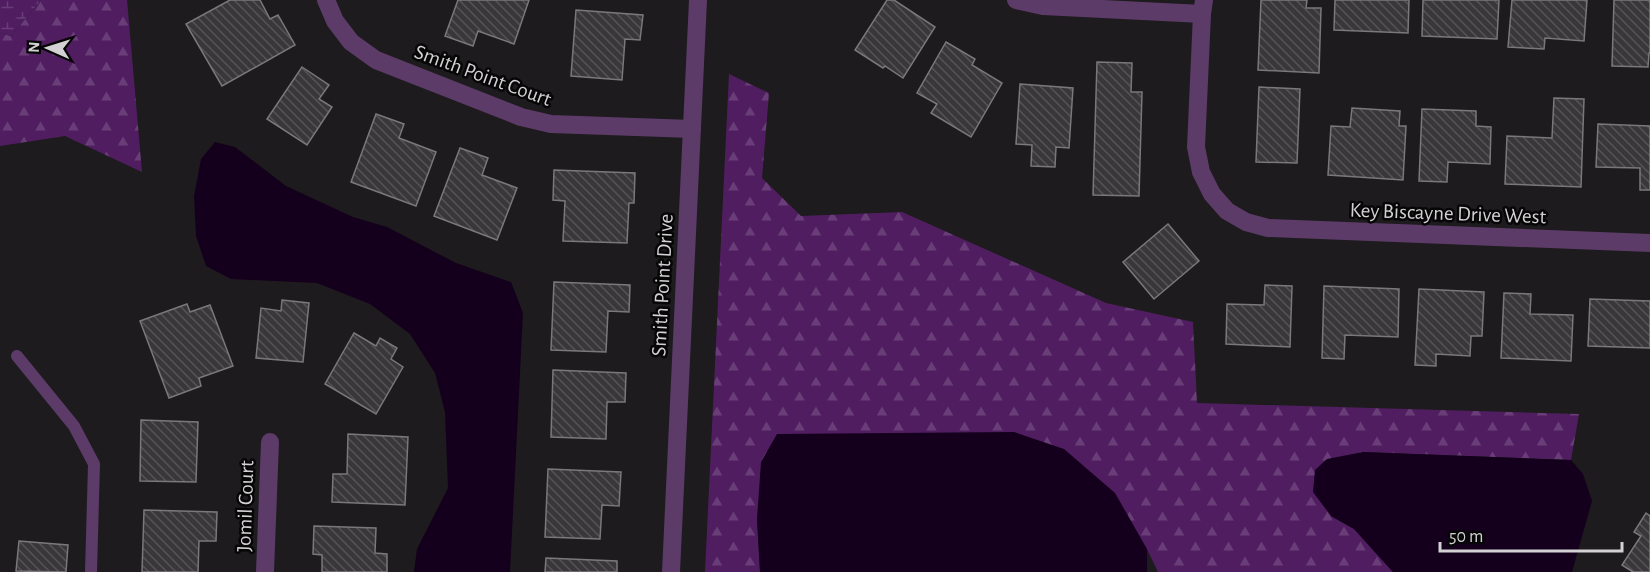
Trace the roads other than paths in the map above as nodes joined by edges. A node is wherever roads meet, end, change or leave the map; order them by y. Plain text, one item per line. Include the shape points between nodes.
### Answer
1 (326, 0) edge
2 (698, 0) edge
3 (1016, 0) edge
4 (1203, 7) edge
5 (692, 129) junction
6 (1650, 243) edge
7 (17, 356) dead end
8 (270, 442) dead end
9 (90, 572) edge
10 (265, 572) edge
11 (671, 572) edge

1 - 5 street, Smith Point Court via 335,21 351,42 376,60 521,117 551,124
2 - 5 street, Smith Point Drive
3 - 4 street via 1043,6
4 - 6 street, Key Biscayne Drive West via 1196,147 1201,172 1212,194 1227,211 1246,222 1268,228
5 - 11 street, Smith Point Drive
7 - 9 lane via 75,426 94,464
8 - 10 street, Jomil Court

